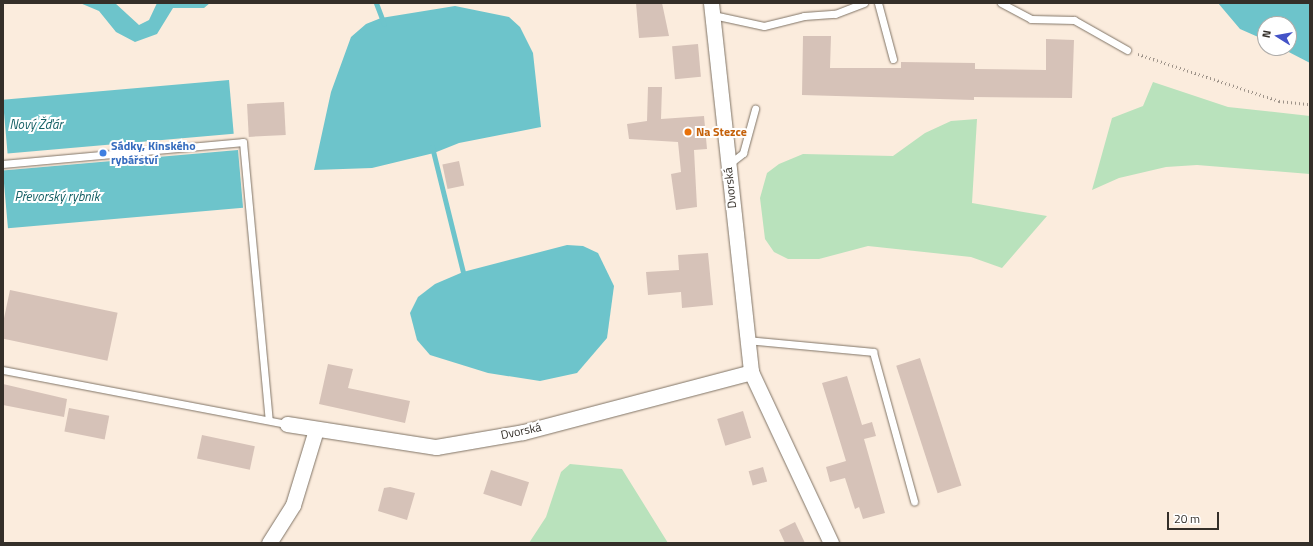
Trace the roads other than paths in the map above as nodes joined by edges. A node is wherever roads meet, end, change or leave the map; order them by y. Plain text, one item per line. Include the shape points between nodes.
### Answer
1 (864, 3) edge
2 (878, 3) edge
3 (1001, 3) edge
4 (712, 9) edge
5 (1127, 50) road end
6 (893, 59) dead end
7 (755, 109) dead end
8 (3, 164) edge
9 (728, 165) junction
10 (746, 340) junction
11 (3, 370) edge
12 (751, 372) junction
13 (269, 420) junction
14 (287, 424) joint
15 (316, 430) junction
16 (914, 501) dead end
17 (269, 543) edge
18 (831, 543) edge

1 - 4 lane via 835,14 804,16 764,26
2 - 6 lane
3 - 5 lane via 1031,20 1074,20
4 - 9 street, Dvorská
7 - 9 lane via 743,153
8 - 13 lane via 243,142
9 - 10 street, Dvorská
10 - 12 street, Dvorská
10 - 16 lane via 873,352
11 - 13 lane
12 - 15 street, Dvorská via 523,432 436,447
12 - 18 street, Dvorská
13 - 14 lane
14 - 15 street, Dvorská
15 - 17 street via 294,505

